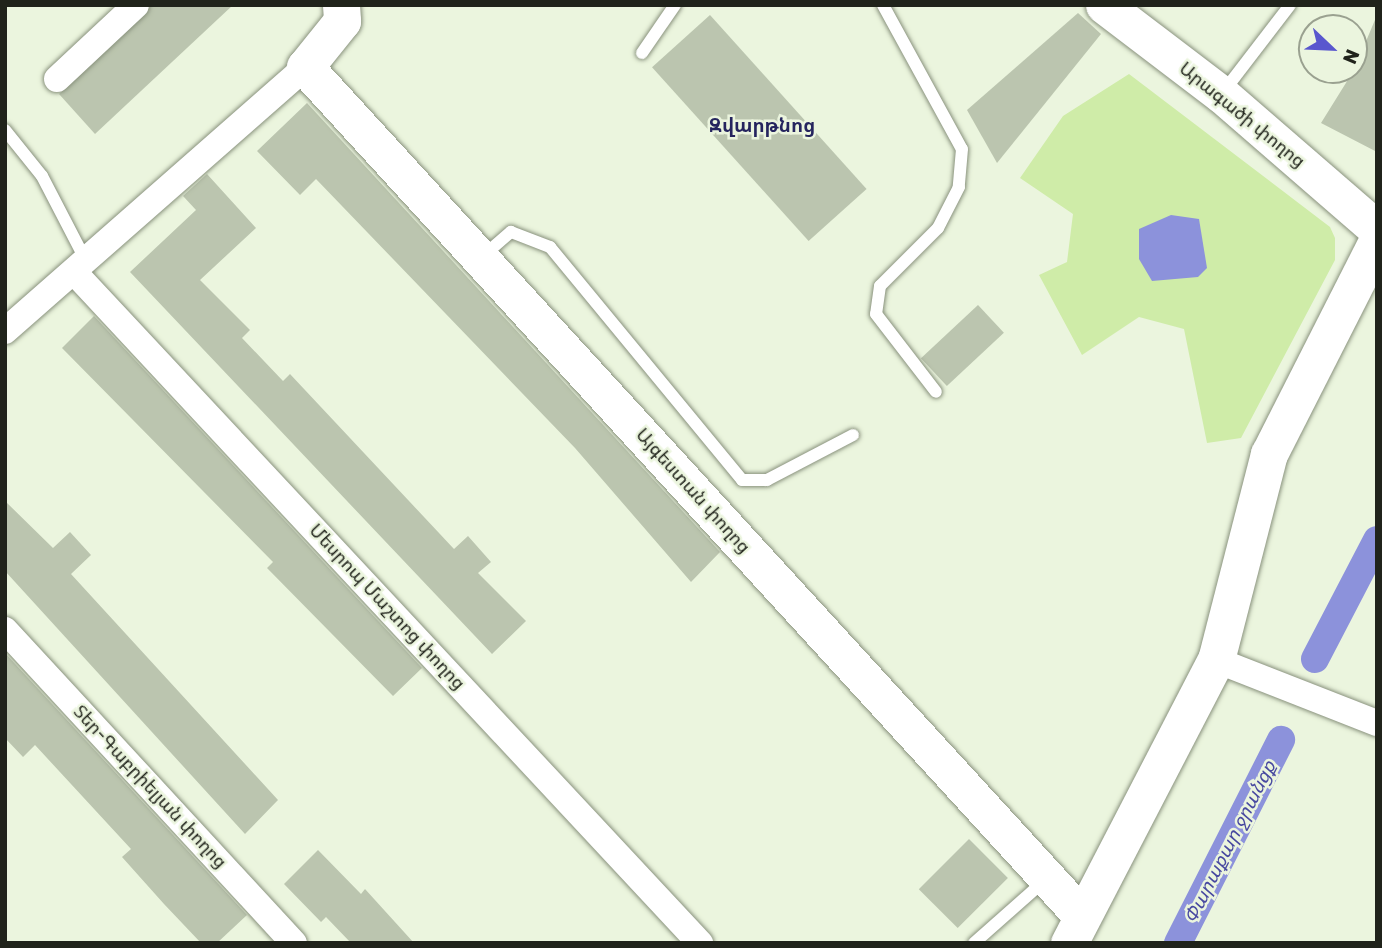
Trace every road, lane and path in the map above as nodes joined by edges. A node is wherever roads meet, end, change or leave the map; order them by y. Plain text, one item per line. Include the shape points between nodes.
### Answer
1 (136, 5) edge
2 (341, 5) edge
3 (675, 5) edge
4 (883, 5) edge
5 (1290, 5) edge
6 (1111, 7) edge
7 (642, 53) dead end
8 (305, 67) junction
9 (57, 79) dead end
10 (1221, 94) junction
11 (5, 130) edge
12 (1377, 229) edge
13 (1377, 241) edge
14 (480, 259) junction
15 (79, 264) junction
16 (5, 331) edge
17 (936, 392) dead end
18 (853, 435) dead end
19 (5, 630) edge
20 (1216, 660) junction
21 (1376, 722) edge
22 (1047, 879) junction
23 (1075, 929) edge
24 (294, 943) edge
25 (700, 943) edge
26 (974, 943) edge

1 - 9 street
2 - 8 street via 342,20
3 - 7 lane
4 - 17 lane via 962,149 958,187 938,228 880,286 876,314
5 - 10 lane
6 - 10 street, Արագածի փողոց
8 - 14 street, Այգեստան փողոց
8 - 15 street
10 - 12 street, Արագածի փողոց
11 - 15 lane via 42,176
13 - 20 street via 1269,454
14 - 18 lane via 511,232 550,247 742,480 767,480
14 - 22 street, Այգեստան փողոց
15 - 16 street
15 - 25 street, Մեսրոպ Մաշտոց փողոց
19 - 24 street, Տեր-Գաբրիելյան փողոց
20 - 21 street
20 - 23 street
22 - 23 street, Այգեստան փողոց
22 - 26 lane

